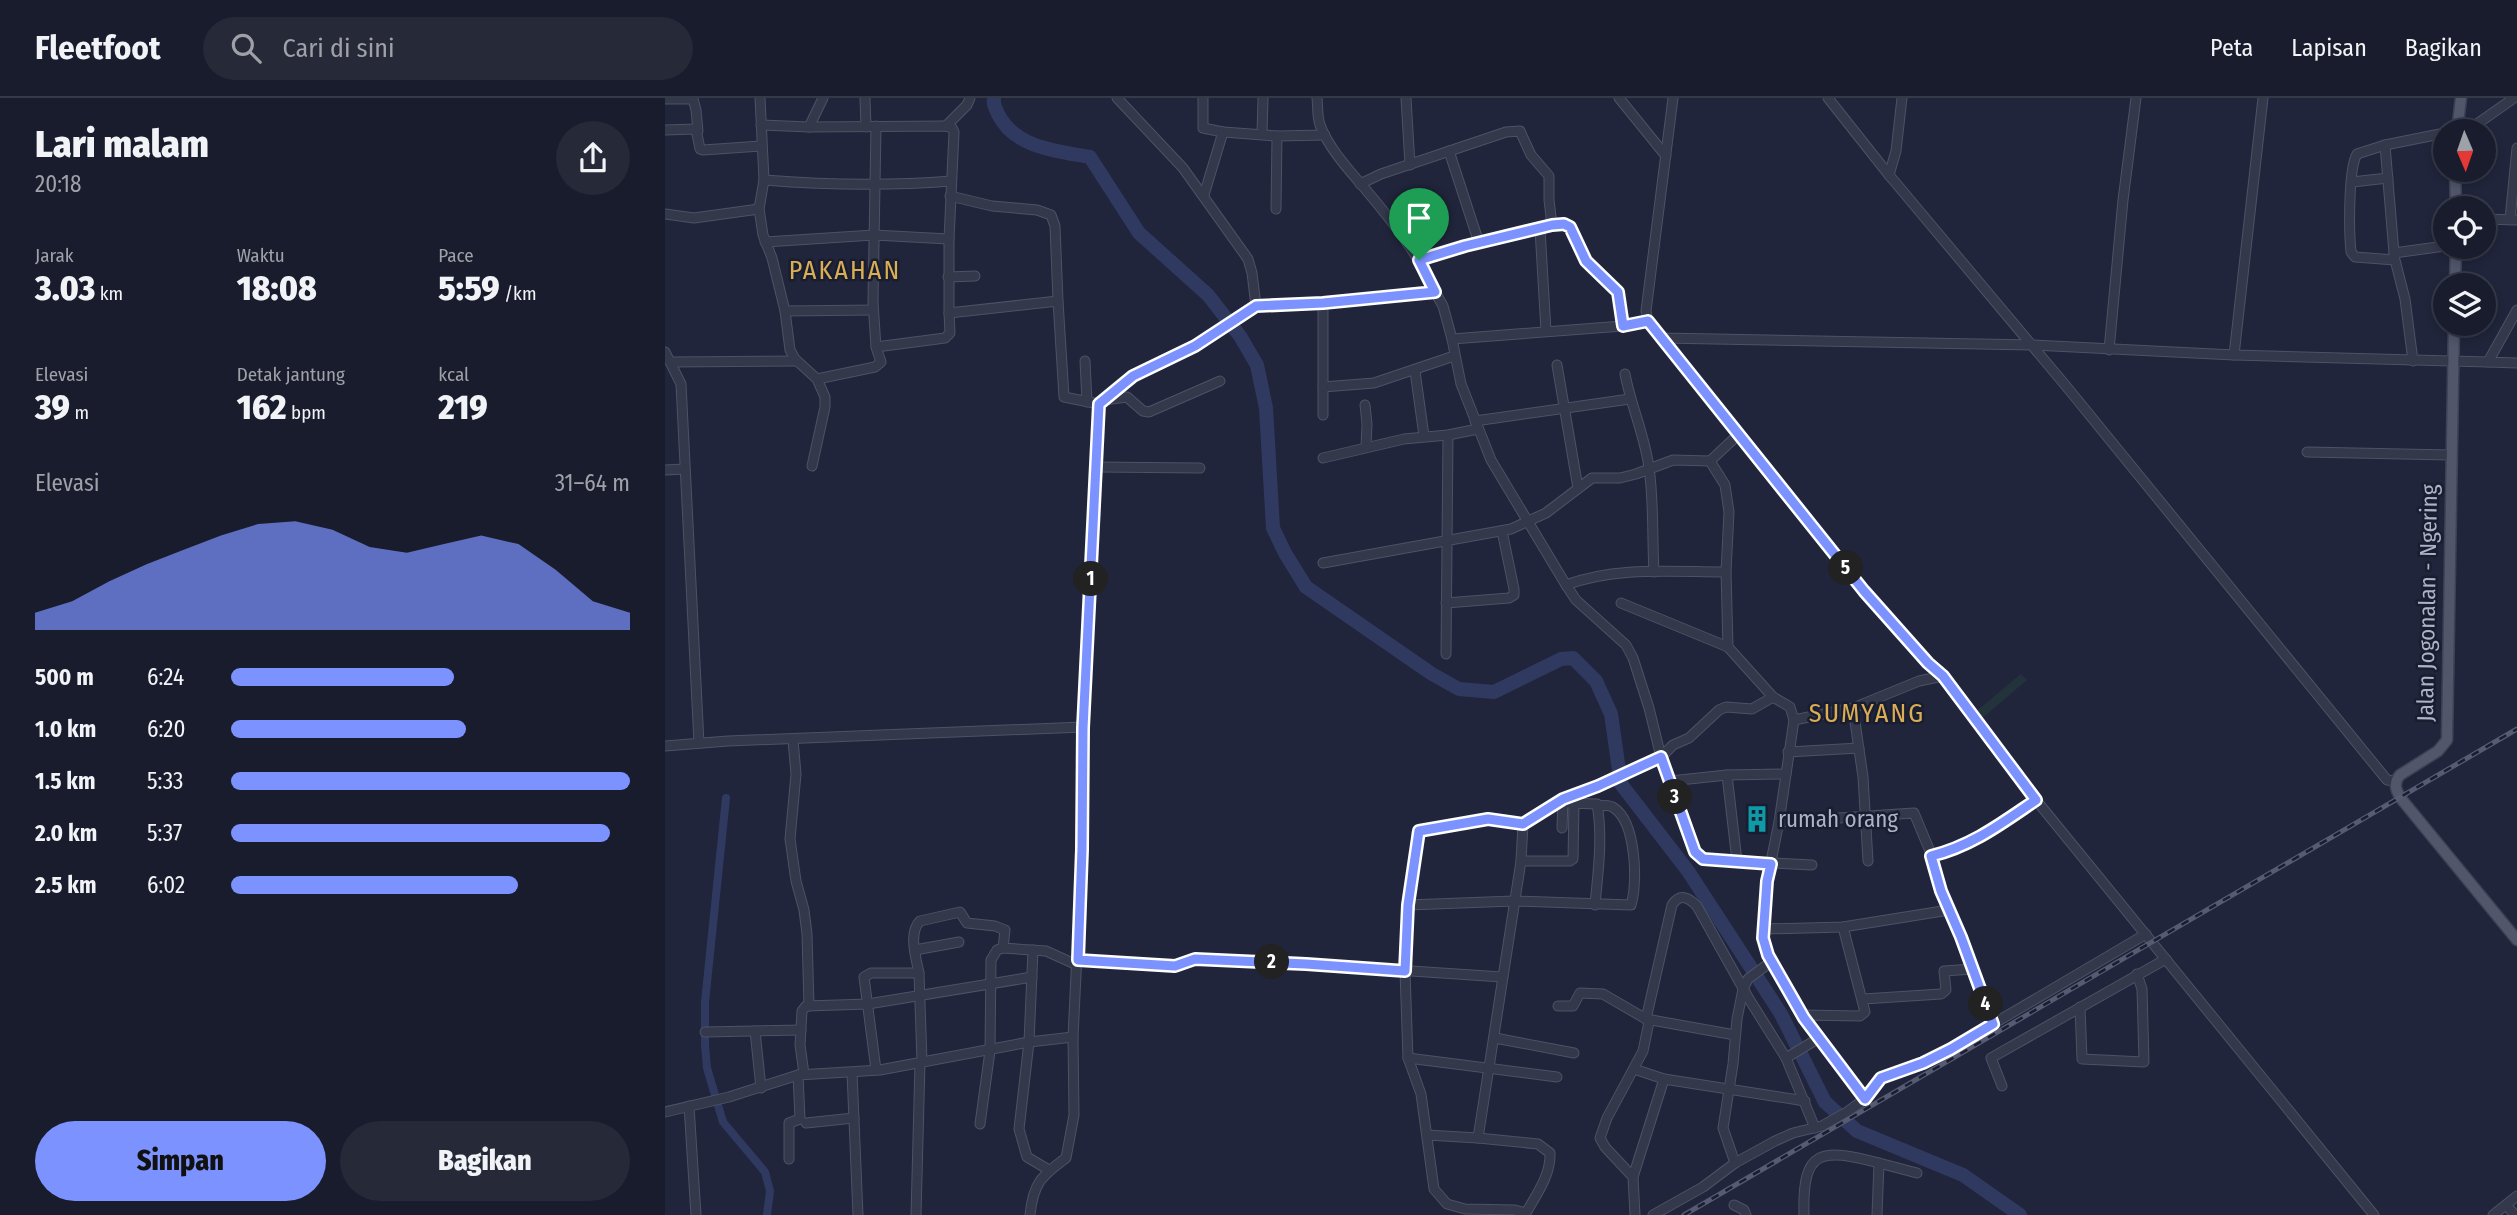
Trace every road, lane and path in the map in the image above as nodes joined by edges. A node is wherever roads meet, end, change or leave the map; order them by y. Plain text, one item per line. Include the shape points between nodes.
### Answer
1 (760, 98) edge
2 (823, 98) edge
3 (865, 98) edge
4 (969, 98) edge
5 (1117, 98) edge
6 (1203, 98) edge
7 (1263, 98) edge
8 (1317, 98) edge
9 (1406, 98) edge
10 (1619, 98) edge
11 (1673, 98) edge
12 (1828, 98) edge
13 (1902, 98) edge
14 (2136, 98) edge
15 (2263, 98) edge
16 (2461, 98) edge
17 (2514, 98) edge
18 (665, 99) edge
19 (2457, 119) edge
20 (2484, 119) edge
21 (761, 125) junction
22 (946, 125) junction
23 (809, 127) junction
24 (871, 127) junction
25 (665, 130) edge
26 (698, 131) junction
27 (1223, 132) junction
28 (1262, 134) junction
29 (1325, 135) junction
30 (2433, 135) edge
31 (1277, 136) junction
32 (2385, 145) junction
33 (761, 146) junction
34 (2517, 148) edge
35 (1449, 151) junction
36 (1666, 156) junction
37 (1410, 165) junction
38 (1889, 175) junction
39 (2388, 178) junction
40 (764, 180) junction
41 (951, 181) junction
42 (2352, 181) junction
43 (874, 184) junction
44 (1360, 184) junction
45 (1204, 195) junction
46 (950, 196) junction
47 (759, 209) junction
48 (1276, 209) dead end
49 (665, 214) edge
50 (2513, 220) edge
51 (1552, 225) junction
52 (1540, 229) junction
53 (874, 235) junction
54 (949, 239) junction
55 (765, 242) junction
56 (1479, 243) junction
57 (2433, 249) edge
58 (2395, 257) junction
59 (1419, 260) junction
60 (975, 276) dead end
61 (948, 277) junction
62 (1435, 292) junction
63 (1058, 301) junction
64 (1323, 303) junction
65 (1256, 306) junction
66 (873, 310) junction
67 (2517, 310) edge
68 (785, 311) junction
69 (949, 313) junction
70 (1648, 321) junction
71 (1623, 326) junction
72 (1546, 331) junction
73 (2454, 336) edge
74 (1662, 338) junction
75 (1452, 339) junction
76 (2033, 345) junction
77 (876, 347) junction
78 (2109, 350) junction
79 (665, 352) edge
80 (2234, 355) junction
81 (1454, 356) junction
82 (1085, 360) dead end
83 (797, 361) junction
84 (2413, 361) junction
85 (671, 362) junction
86 (2453, 362) junction
87 (2488, 362) junction
88 (2517, 363) edge
89 (1557, 365) dead end
90 (1415, 371) junction
91 (1625, 374) dead end
92 (817, 379) junction
93 (1220, 381) dead end
94 (1323, 387) junction
95 (1630, 399) junction
96 (1087, 402) junction
97 (1101, 402) junction
98 (1365, 405) dead end
99 (1564, 407) junction
100 (1322, 415) dead end
101 (1477, 425) junction
102 (1739, 434) junction
103 (1448, 435) junction
104 (1424, 436) junction
105 (1366, 447) junction
106 (2307, 452) dead end
107 (2450, 455) junction
108 (1322, 458) dead end
109 (1710, 461) junction
110 (813, 466) dead end
111 (1095, 467) junction
112 (1200, 468) dead end
113 (685, 469) junction
114 (1650, 469) junction
115 (665, 470) edge
116 (1579, 488) junction
117 (1528, 523) junction
118 (1502, 531) junction
119 (1447, 541) junction
120 (1323, 563) dead end
121 (1654, 572) junction
122 (1726, 572) junction
123 (1566, 585) junction
124 (1446, 603) junction
125 (1621, 603) dead end
126 (1728, 648) junction
127 (1446, 654) dead end
128 (1943, 676) junction
129 (1773, 697) junction
130 (1853, 708) junction
131 (1794, 720) junction
132 (1083, 727) junction
133 (793, 740) junction
134 (699, 743) junction
135 (665, 746) edge
136 (1859, 748) junction
137 (1788, 752) junction
138 (1657, 760) junction
139 (1786, 774) junction
140 (1727, 775) junction
141 (1670, 781) junction
142 (2396, 781) junction
143 (1564, 799) junction
144 (2036, 800) junction
145 (1574, 804) junction
146 (1598, 806) junction
147 (1866, 817) junction
148 (1779, 822) junction
149 (1523, 824) junction
150 (1562, 828) dead end
151 (1931, 856) junction
152 (1521, 861) junction
153 (1868, 861) dead end
154 (1737, 862) junction
155 (1771, 864) junction
156 (1812, 865) dead end
157 (1514, 901) junction
158 (1408, 905) junction
159 (1595, 905) junction
160 (1949, 910) junction
161 (1843, 927) junction
162 (1764, 929) junction
163 (2146, 934) junction
164 (2517, 940) edge
165 (959, 942) dead end
166 (1003, 948) junction
167 (915, 950) junction
168 (1033, 950) junction
169 (2167, 959) junction
170 (1772, 961) junction
171 (1077, 962) junction
172 (1973, 969) junction
173 (1405, 971) junction
174 (919, 974) junction
175 (2137, 974) junction
176 (1032, 977) junction
177 (1501, 977) junction
178 (992, 983) junction
179 (1743, 989) junction
180 (921, 996) junction
181 (1863, 999) junction
182 (868, 1004) junction
183 (809, 1006) junction
184 (1559, 1006) dead end
185 (2080, 1007) junction
186 (1803, 1015) junction
187 (1646, 1019) junction
188 (1993, 1024) junction
189 (801, 1030) junction
190 (755, 1031) junction
191 (705, 1032) dead end
192 (1735, 1035) junction
193 (1073, 1037) junction
194 (1495, 1038) junction
195 (1818, 1039) junction
196 (1029, 1042) junction
197 (990, 1051) junction
198 (1574, 1053) dead end
199 (1787, 1057) junction
200 (1408, 1059) junction
201 (921, 1063) junction
202 (1490, 1069) junction
203 (1634, 1069) junction
204 (876, 1070) junction
205 (852, 1073) junction
206 (801, 1075) junction
207 (1557, 1077) dead end
208 (1664, 1079) junction
209 (2002, 1086) dead end
210 (761, 1088) junction
211 (1730, 1089) junction
212 (1865, 1099) junction
213 (1805, 1101) junction
214 (689, 1106) junction
215 (665, 1112) edge
216 (854, 1118) junction
217 (806, 1123) dead end
218 (980, 1124) dead end
219 (1818, 1127) junction
220 (1427, 1135) junction
221 (1478, 1138) junction
222 (789, 1158) dead end
223 (1735, 1163) junction
224 (1879, 1163) junction
225 (1049, 1170) junction
226 (1917, 1173) dead end
227 (1633, 1177) junction
228 (2517, 1196) edge
229 (1734, 1205) dead end
230 (2506, 1205) junction
231 (1525, 1214) edge
232 (696, 1215) edge
233 (858, 1215) edge
234 (916, 1215) edge
235 (1030, 1215) edge
236 (1635, 1215) edge
237 (1653, 1215) edge
238 (1746, 1215) edge
239 (1804, 1215) edge
240 (1877, 1215) edge
241 (2374, 1215) edge
242 (2493, 1215) edge
243 (2515, 1215) edge

1 - 21 street
2 - 23 street
3 - 24 street
4 - 22 street
5 - 45 street
6 - 27 street via 1203,128
7 - 28 street
8 - 29 street
9 - 37 street
10 - 36 street
11 - 36 street
12 - 38 street
13 - 38 street
14 - 78 street
15 - 80 street
16 - 19 main road
17 - 20 street
18 - 26 street via 693,99
21 - 23 street
21 - 33 street
22 - 24 street
22 - 41 street via 954,132
23 - 24 street
24 - 43 street
25 - 26 street
26 - 33 street via 701,150
27 - 28 street
27 - 45 street
28 - 31 street
29 - 31 street
29 - 44 street
30 - 32 street
31 - 48 street
32 - 39 street
32 - 42 street via 2355,155
33 - 40 street
34 - 50 street
35 - 37 street
35 - 51 street via 1522,131 1531,155 1550,180
35 - 56 street
36 - 70 street
37 - 44 street
38 - 76 street
39 - 42 street
39 - 58 street
40 - 43 street
40 - 47 street
41 - 43 street
41 - 46 street
42 - 58 street via 2351,253 2355,257
43 - 53 street
44 - 59 street
45 - 65 street via 1248,259
46 - 54 street
46 - 63 street via 1051,215
47 - 49 street via 694,218
47 - 55 street
51 - 52 street
51 - 71 street via 1570,227 1586,261 1615,288
52 - 56 street
52 - 72 street
53 - 54 street
53 - 55 street
53 - 66 street
54 - 61 street
55 - 68 street
56 - 59 street
57 - 58 street
58 - 84 street
59 - 62 street
60 - 61 street
61 - 69 street
62 - 64 street
62 - 75 street
63 - 69 street
63 - 96 street via 1063,395
64 - 65 street
64 - 94 street
65 - 97 street via 1215,335 1133,376
66 - 68 street
66 - 77 street
67 - 87 street
68 - 83 street via 790,350
69 - 77 street via 950,333 945,338
70 - 71 street
70 - 74 street
71 - 72 street
72 - 75 street
73 - 86 main road, Jalan Jogonalan - Ngering
74 - 76 street
74 - 102 street
75 - 81 street
76 - 78 street
76 - 142 street via 2379,771 2387,780
77 - 92 street via 881,360 878,366
78 - 80 street
79 - 85 street
80 - 84 street
81 - 90 street
81 - 101 street
82 - 96 street
83 - 85 street
83 - 92 street
84 - 86 street
85 - 113 street via 681,384
86 - 87 street
86 - 107 main road, Jalan Jogonalan - Ngering
87 - 88 street
89 - 99 street
90 - 94 street via 1357,386
90 - 104 street
91 - 95 street
92 - 110 street via 825,407
93 - 97 street via 1149,412 1127,397
94 - 100 street
95 - 99 street
95 - 114 street
96 - 97 street
97 - 111 street
98 - 105 street
99 - 101 street
99 - 116 street
101 - 103 street
101 - 117 street via 1491,460
102 - 109 street
102 - 128 street via 1864,591
103 - 104 street
103 - 119 street
104 - 105 street
105 - 108 street
106 - 107 street
107 - 142 main road, Jalan Jogonalan - Ngering via 2447,740
109 - 114 street via 1673,460
109 - 122 street via 1727,494
111 - 112 street
111 - 132 street
113 - 115 street
113 - 134 street
114 - 116 street via 1620,478 1592,478
114 - 121 street
116 - 117 street
117 - 118 street
117 - 123 street
118 - 119 street
118 - 124 street via 1514,595
119 - 120 street
119 - 124 street
121 - 122 street
121 - 123 street via 1602,574
122 - 126 street
123 - 138 street via 1576,600 1626,645 1633,658 1649,708
124 - 127 street
125 - 126 street
126 - 129 street
128 - 130 street
128 - 144 street
129 - 131 street via 1790,707
129 - 138 street via 1752,709 1719,710
130 - 131 street
130 - 136 street
131 - 137 street
132 - 133 street
132 - 171 street
133 - 134 street
133 - 183 street via 796,775 790,839 807,934
134 - 135 street
136 - 137 street
136 - 147 street
137 - 139 street
138 - 141 street
138 - 143 street
139 - 140 street
139 - 148 street
140 - 141 street
140 - 154 street
141 - 154 street via 1695,852 1703,859
142 - 164 main road via 2403,801
143 - 145 street
143 - 149 street
143 - 150 street
144 - 151 street via 1981,838
144 - 163 street
145 - 146 street
145 - 152 street via 1573,859
146 - 159 street
146 - 159 street via 1616,809 1625,822 1635,875 1631,905
147 - 148 street
147 - 151 street via 1914,813
147 - 153 street
148 - 155 street
149 - 152 street
149 - 158 street via 1488,819 1419,831
151 - 160 street
152 - 157 street
154 - 155 street
155 - 156 street
155 - 162 street
157 - 158 street
157 - 159 street
157 - 177 street
158 - 173 street
160 - 161 street
160 - 172 street
161 - 162 street
161 - 181 street
162 - 170 street
163 - 169 street
163 - 188 street
165 - 167 street
166 - 167 street via 1005,930 967,923 956,912 920,921
166 - 168 street
166 - 178 street via 993,954
167 - 174 street
168 - 171 street
168 - 176 street
169 - 175 street
169 - 241 street
170 - 179 street via 1748,979
170 - 186 street
171 - 173 street via 1175,966 1195,959
171 - 193 street
172 - 181 street via 1944,971 1946,990 1941,994
172 - 188 street
173 - 177 street
173 - 200 street
174 - 180 street
174 - 182 street via 866,974
175 - 185 street
175 - 185 street via 2142,989 2144,1062 2081,1059
176 - 178 street
176 - 196 street
177 - 194 street
178 - 180 street
178 - 197 street
179 - 187 street via 1697,906 1682,897 1672,905
179 - 192 street
179 - 199 street
180 - 182 street
180 - 201 street
181 - 186 street via 1865,1012 1860,1016
182 - 183 street
182 - 204 street
183 - 189 street via 802,1011
184 - 187 street via 1573,1006 1580,993 1603,994
185 - 209 street via 1991,1058
186 - 195 street
187 - 192 street
187 - 203 street via 1645,1042
188 - 212 street via 1933,1058 1881,1078
189 - 190 street
189 - 206 street
190 - 191 street
190 - 210 street
192 - 211 street
193 - 196 street
193 - 225 street via 1070,1144 1066,1158
194 - 198 street
194 - 202 street
195 - 199 street
195 - 212 street
196 - 197 street
196 - 225 street via 1019,1129 1027,1157
197 - 201 street
197 - 218 street
199 - 213 street
200 - 202 street
200 - 220 street via 1421,1094
201 - 204 street
201 - 234 street
202 - 207 street
202 - 221 street
203 - 208 street
203 - 227 street via 1600,1138
204 - 205 street
205 - 206 street
205 - 216 street
206 - 210 street
206 - 222 street via 800,1119 789,1123
208 - 211 street
208 - 227 street
210 - 214 street
211 - 213 street
211 - 223 street via 1723,1128
212 - 219 street
213 - 219 street
214 - 215 street
214 - 232 street
216 - 217 street
216 - 233 street
219 - 223 street via 1784,1137
220 - 221 street
220 - 231 street via 1434,1189 1447,1204
221 - 231 street via 1538,1144 1550,1153 1539,1191
223 - 237 street
224 - 226 street
224 - 239 street via 1832,1153 1812,1164 1803,1186
224 - 240 street
225 - 235 street via 1032,1196
227 - 236 street
228 - 230 street
229 - 238 street
230 - 242 street
230 - 243 street

